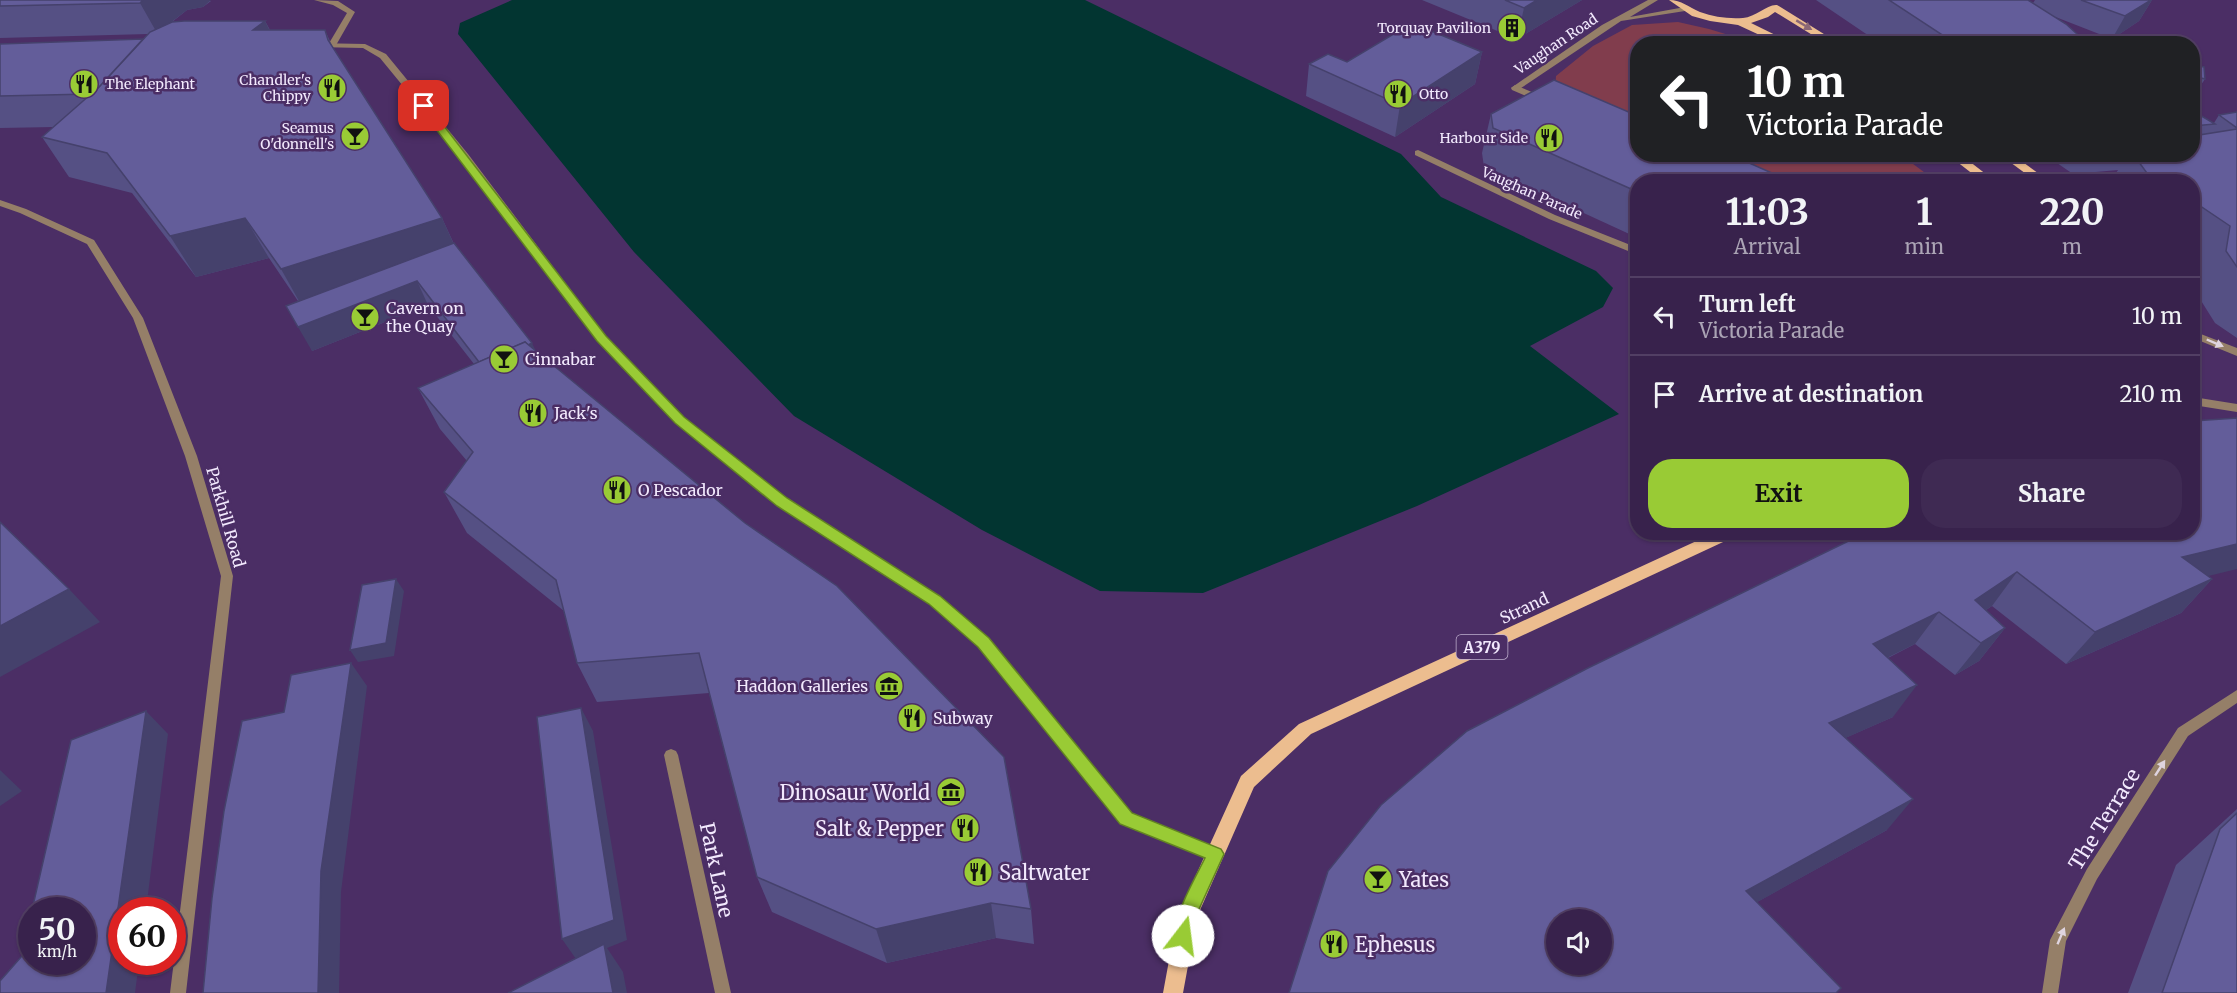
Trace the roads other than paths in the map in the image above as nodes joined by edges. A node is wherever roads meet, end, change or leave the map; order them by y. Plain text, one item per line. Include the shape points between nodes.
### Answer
1 (318, 0) edge
2 (1654, 0) edge
3 (1674, 0) edge
4 (1773, 4) edge
5 (1685, 9) junction
6 (1738, 21) junction
7 (1613, 22) junction
8 (1771, 36) edge
9 (1823, 36) edge
10 (308, 45) edge
11 (332, 45) junction
12 (1556, 106) edge
13 (1418, 153) dead end
14 (1963, 162) edge
15 (2016, 162) edge
16 (1980, 174) edge
17 (2033, 174) edge
18 (0, 203) edge
19 (1630, 249) edge
20 (2200, 337) edge
21 (2237, 352) edge
22 (2200, 402) edge
23 (2237, 408) edge
24 (1714, 540) edge
25 (2237, 696) edge
26 (670, 755) dead end
27 (1215, 854) junction
28 (178, 993) edge
29 (723, 993) edge
30 (1173, 993) edge
31 (2049, 993) edge

1 - 11 street via 351,12
2 - 7 street, Vaughan Road
3 - 5 main road
4 - 6 main road via 1767,15
4 -> 9 main road
5 - 6 main road via 1709,18
5 - 7 street, Vaughan Road
6 - 8 main road
7 - 12 street, Vaughan Road via 1515,88
10 - 11 street
11 - 27 street via 365,46 383,56 465,156 602,339 680,420 782,502 935,600 983,643 1126,819
13 - 19 street, Vaughan Parade via 1552,217
14 - 16 main road
15 - 17 main road
18 - 28 street, Parkhill Road via 91,242 138,318 191,456 227,576
20 -> 21 street
22 - 23 street
24 - 27 main road, Strand / A379 via 1305,729 1247,782
31 -> 25 street, The Terrace via 2058,940 2092,874 2184,732
26 - 29 street, Park Lane
27 - 30 main road, A379 via 1187,917

